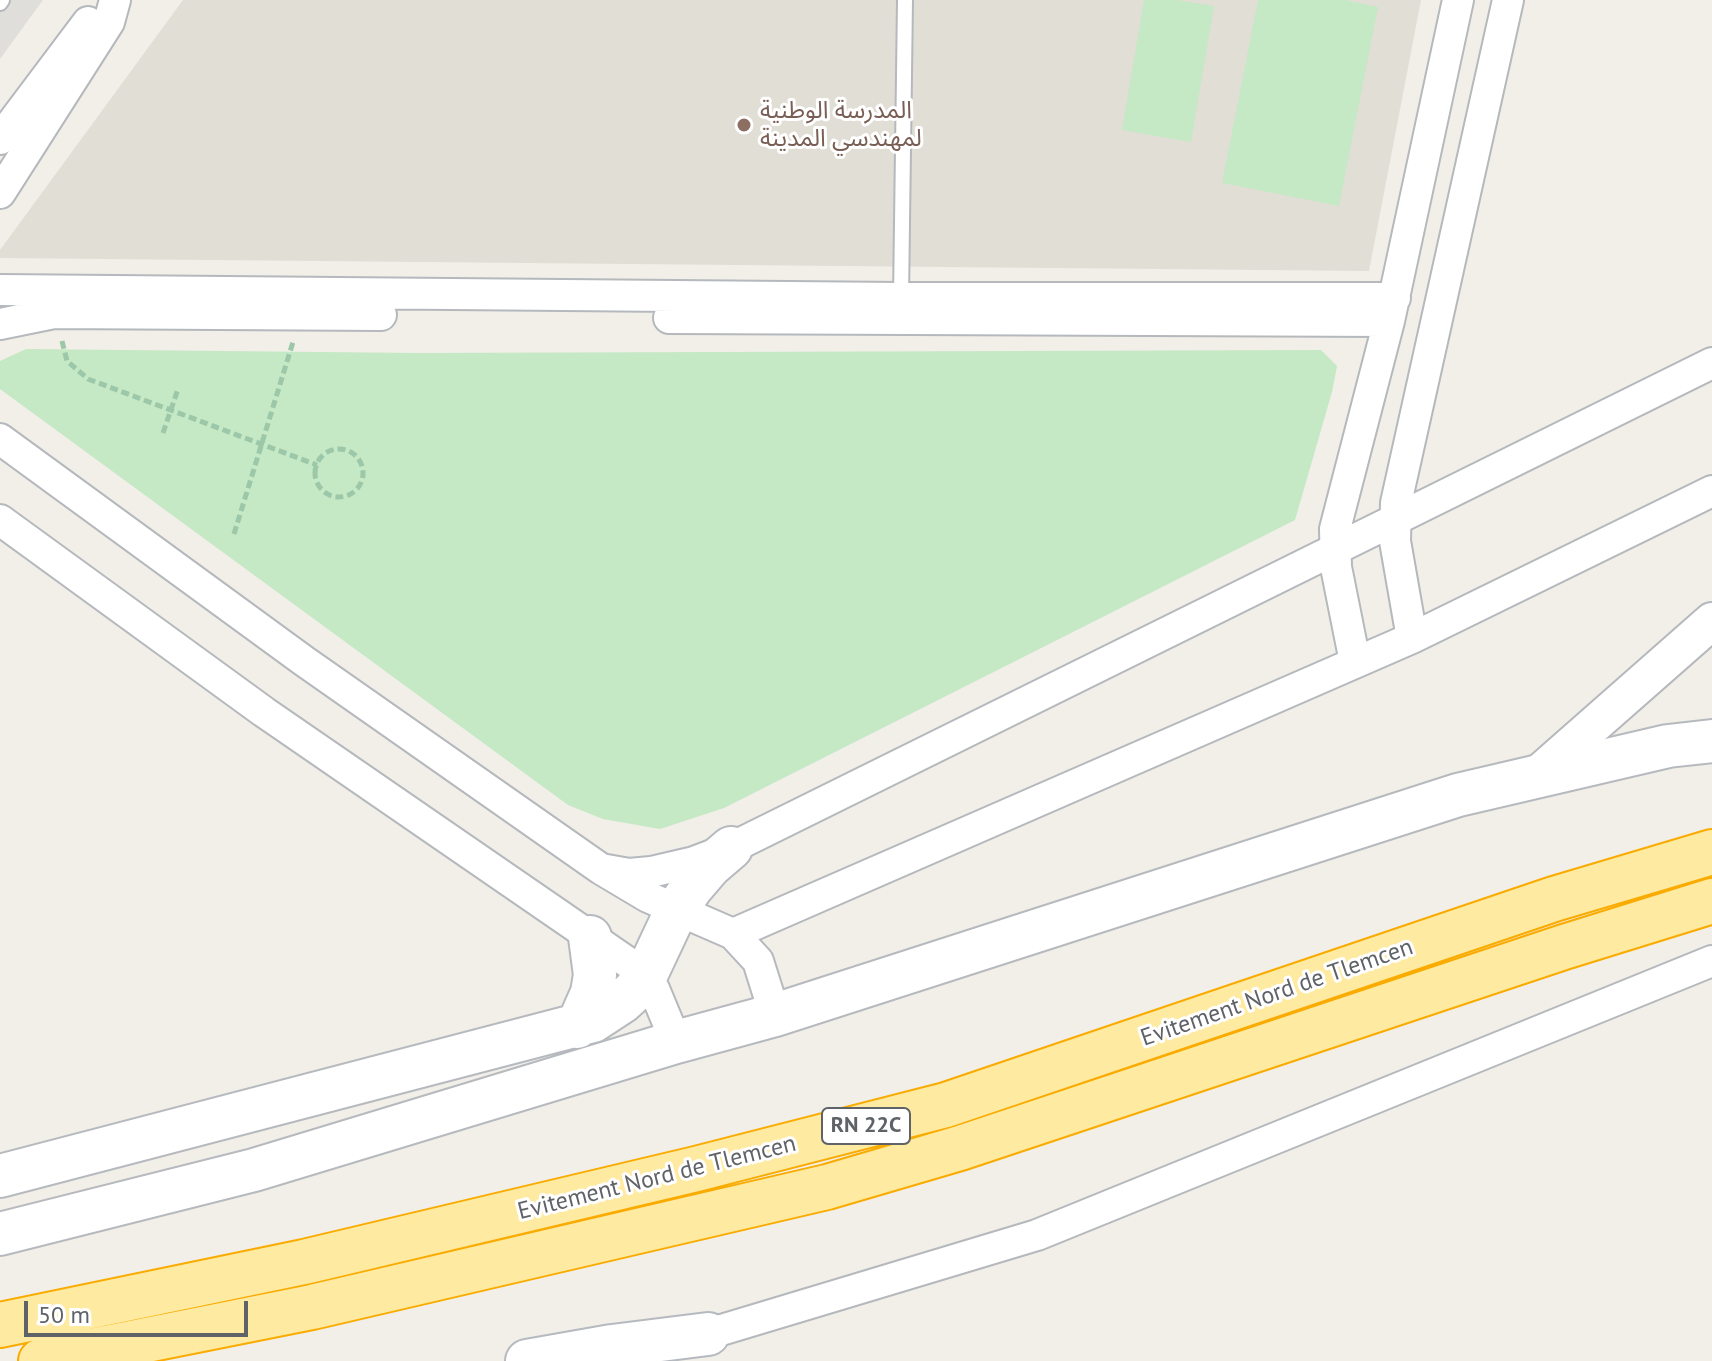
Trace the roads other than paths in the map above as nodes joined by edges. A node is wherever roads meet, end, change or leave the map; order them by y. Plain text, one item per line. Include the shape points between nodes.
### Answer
1 (905, 0) edge
2 (1458, 0) edge
3 (1508, 0) edge
4 (114, 1) edge
5 (0, 139) edge
6 (0, 193) edge
7 (0, 290) edge
8 (901, 298) junction
9 (1392, 310) junction
10 (0, 324) edge
11 (1712, 363) edge
12 (0, 439) edge
13 (1712, 491) edge
14 (0, 520) edge
15 (1394, 521) junction
16 (1335, 547) junction
17 (1712, 621) edge
18 (1412, 638) junction
19 (1355, 662) junction
20 (1712, 741) edge
21 (1537, 775) junction
22 (731, 848) junction
23 (1712, 852) edge
24 (601, 869) junction
25 (1712, 901) edge
26 (677, 909) junction
27 (733, 934) junction
28 (590, 937) junction
29 (1712, 961) edge
30 (645, 977) junction
31 (775, 1015) junction
32 (577, 1027) junction
33 (676, 1042) junction
34 (0, 1176) edge
35 (0, 1234) edge
36 (0, 1325) edge
37 (708, 1334) joint
38 (659, 1350) edge
39 (613, 1353) edge
40 (41, 1361) edge
41 (527, 1361) edge

1 - 8 lane
2 - 9 street
3 - 15 street
4 - 5 street via 95,12
4 - 6 street via 109,22
7 - 8 street
8 - 9 street
9 - 10 street via 54,313
9 - 16 street via 1338,513
11 - 15 street
12 - 24 street
13 - 18 street
14 - 28 street via 264,712
15 - 16 street
15 - 18 street
16 - 19 street
16 - 22 street
17 - 21 street
18 - 19 street
19 - 27 street
20 - 21 main road
21 - 31 main road via 1391,815
22 - 24 street via 651,872
22 - 26 main road
23 - 36 highway, Evitement Nord de Tlemcen / RN 22C via 1554,899 946,1105 319,1259
24 - 26 street
25 - 40 highway, Evitement Nord de Tlemcen / RN 22C via 827,1187 312,1307
26 - 27 street
26 - 30 main road
27 - 31 street via 758,961
28 - 30 street
28 - 32 main road via 595,975
29 - 37 street via 1037,1235
30 - 32 main road via 608,1013
30 - 33 street
31 - 33 main road
32 - 34 main road
33 - 35 main road via 254,1170
37 - 38 main road
38 - 39 main road
39 - 41 main road

